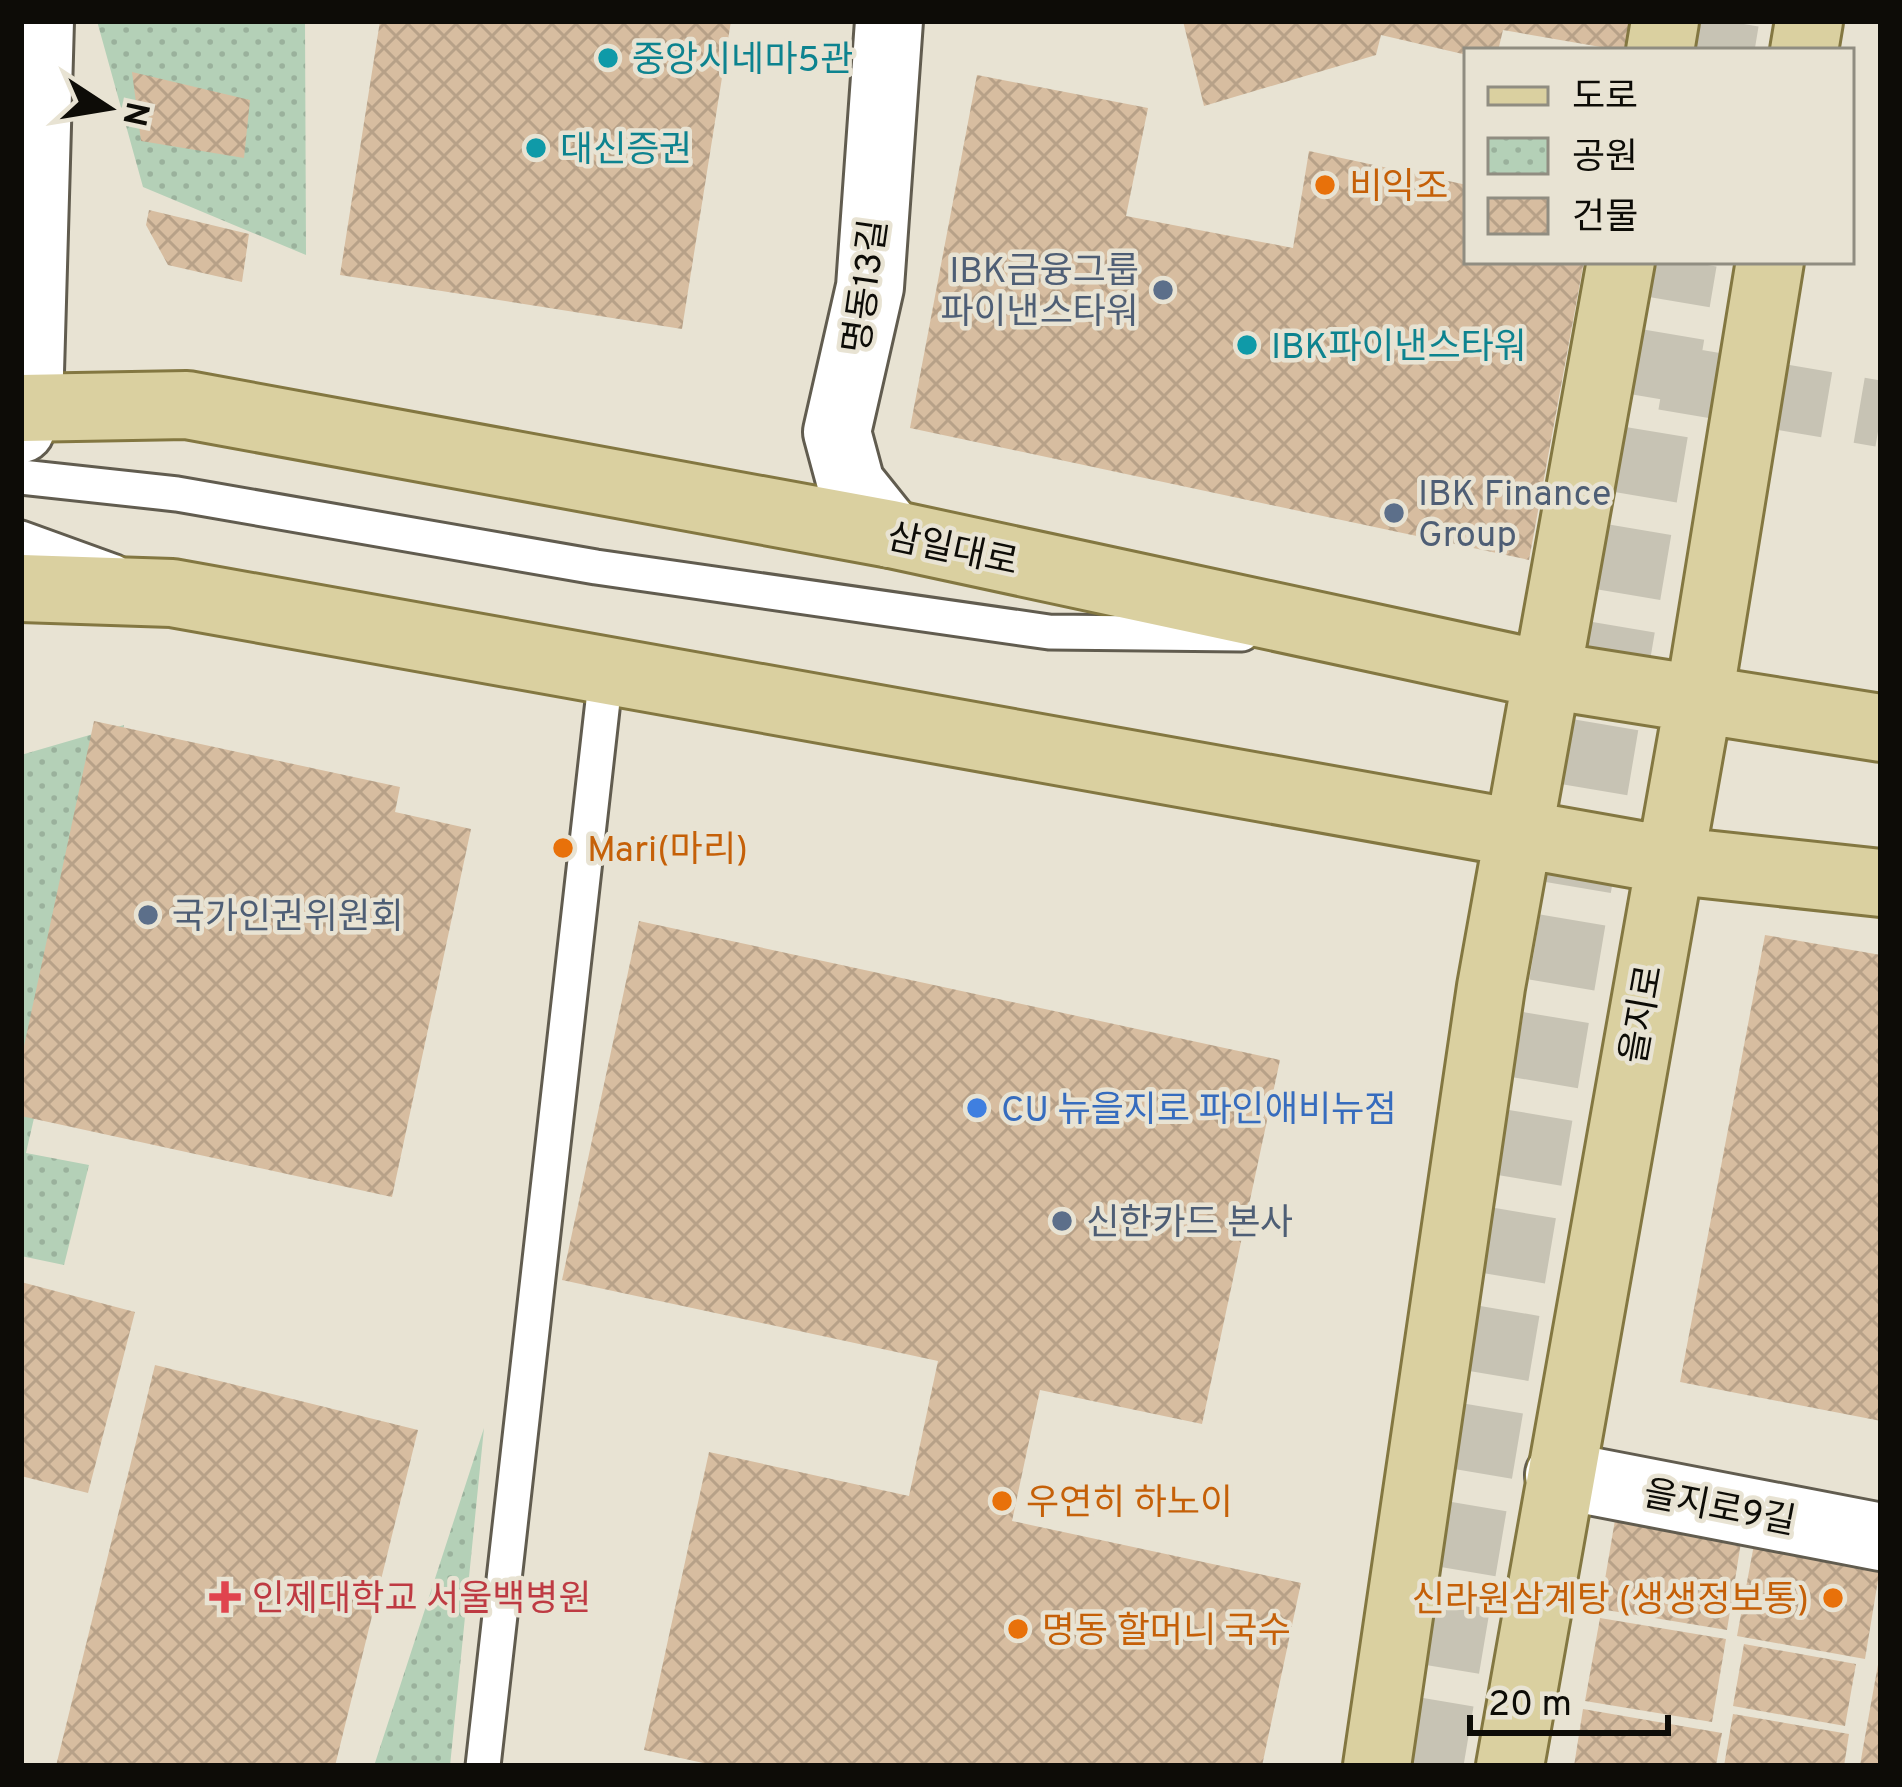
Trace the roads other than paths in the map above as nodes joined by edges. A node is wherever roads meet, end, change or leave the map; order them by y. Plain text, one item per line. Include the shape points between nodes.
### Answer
1 (40, 21) edge
2 (890, 21) edge
3 (1620, 264) edge
4 (1770, 264) edge
5 (24, 415) edge
6 (21, 477) edge
7 (891, 534) junction
8 (21, 538) edge
9 (21, 588) edge
10 (172, 593) junction
11 (1364, 635) junction
12 (606, 674) junction
13 (1546, 675) junction
14 (1699, 698) junction
15 (1881, 728) edge
16 (1517, 832) junction
17 (1666, 860) junction
18 (1881, 883) edge
19 (1559, 1475) junction
20 (1881, 1537) edge
21 (483, 1766) edge
22 (1377, 1766) edge
23 (1510, 1766) edge

1 - 5 street
2 - 7 street, 명동13길 via 870,287 837,432 851,484
3 - 13 main road
4 - 14 main road, 을지로
5 - 7 main road, 삼일대로 via 187,405
6 - 11 lane via 177,494 1049,632
7 - 11 main road, 삼일대로
8 - 10 lane
9 - 10 main road
10 - 12 main road
11 - 13 main road, 삼일대로
12 - 16 main road
12 - 21 lane
13 - 14 main road, 삼일대로
13 - 16 main road
14 - 15 main road, 삼일대로
14 - 17 main road, 을지로
16 - 17 main road
16 - 22 main road
17 - 18 main road
17 - 19 main road, 을지로
19 - 20 street, 을지로9길
19 - 23 main road, 을지로

